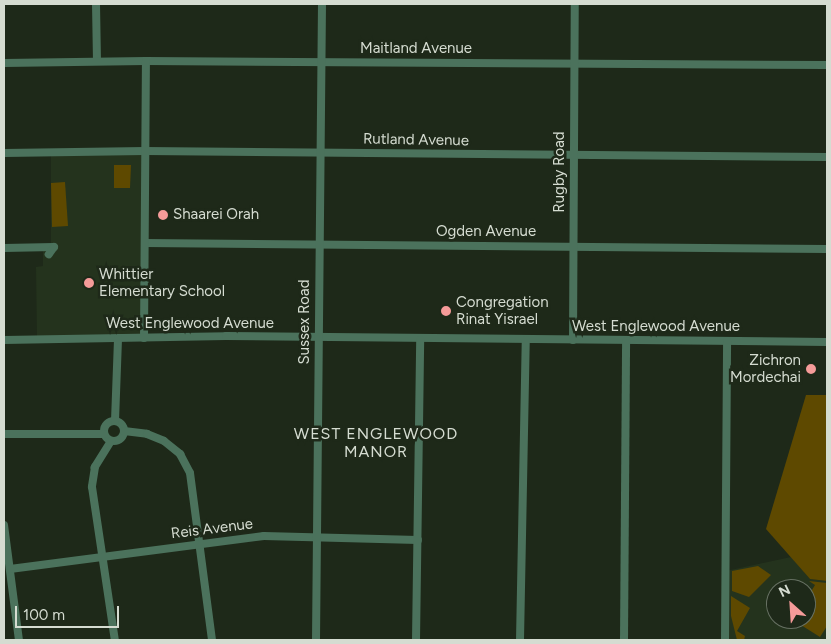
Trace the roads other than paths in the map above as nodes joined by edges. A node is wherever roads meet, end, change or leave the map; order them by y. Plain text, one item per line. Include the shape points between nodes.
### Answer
1 (96, 4) edge
2 (322, 4) edge
3 (575, 4) edge
4 (146, 61) junction
5 (97, 62) junction
6 (322, 62) junction
7 (4, 63) edge
8 (574, 64) junction
9 (827, 65) edge
10 (146, 151) junction
11 (4, 153) edge
12 (321, 153) junction
13 (574, 155) junction
14 (827, 157) edge
15 (145, 243) junction
16 (320, 244) junction
17 (574, 247) junction
18 (4, 248) edge
19 (827, 249) edge
20 (49, 254) dead end
21 (118, 338) junction
22 (144, 338) junction
23 (319, 339) junction
24 (4, 340) edge
25 (420, 340) junction
26 (526, 340) junction
27 (573, 340) junction
28 (626, 341) junction
29 (728, 341) junction
30 (827, 342) edge
31 (115, 421) junction
32 (124, 432) junction
33 (4, 434) edge
34 (104, 434) junction
35 (111, 441) junction
36 (4, 525) edge
37 (318, 538) junction
38 (418, 540) junction
39 (199, 544) junction
40 (102, 557) junction
41 (10, 569) junction
42 (19, 640) edge
43 (115, 640) edge
44 (212, 640) edge
45 (316, 640) edge
46 (416, 640) edge
47 (520, 640) edge
48 (624, 640) edge
49 (725, 640) edge

1 - 5 street
2 - 6 street, Sussex Road
3 - 8 street, Rugby Road
4 - 5 street, Maitland Avenue
4 - 6 street, Maitland Avenue
4 - 10 street
5 - 7 street, Maitland Avenue
6 - 8 street, Maitland Avenue
6 - 12 street, Sussex Road
8 - 9 street, Maitland Avenue
8 - 13 street, Rugby Road
10 - 11 street, Rutland Avenue
10 - 12 street, Rutland Avenue
10 - 15 street
12 - 13 street, Rutland Avenue
12 - 16 street, Sussex Road
13 - 14 street, Rutland Avenue
13 - 17 street, Rugby Road
15 - 16 street, Ogden Avenue
15 - 22 street
16 - 17 street, Ogden Avenue
16 - 23 street, Sussex Road
17 - 19 street, Ogden Avenue
17 - 27 street, Rugby Road
18 - 20 street via 54,247
21 - 22 street, West Englewood Avenue
21 - 24 street, West Englewood Avenue
21 - 31 street
22 - 23 street, West Englewood Avenue
23 - 25 street, West Englewood Avenue
23 - 37 street, Sussex Road
25 - 26 street, West Englewood Avenue
25 - 38 street
26 - 27 street, West Englewood Avenue
26 - 47 street
27 - 28 street, West Englewood Avenue
28 - 29 street, West Englewood Avenue
28 - 48 street
29 - 30 street, West Englewood Avenue
29 - 49 street
31 - 32 street via 121,424
31 - 34 street via 106,425
32 - 35 street via 121,439
32 - 39 street via 147,434 164,441 186,463 193,483
33 - 34 street
34 - 35 street
35 - 40 street via 99,458 93,477
36 - 41 street
37 - 38 street, Reis Avenue
37 - 39 street, Reis Avenue via 264,536
37 - 45 street, Sussex Road
38 - 46 street
39 - 40 street, Reis Avenue
39 - 44 street
40 - 41 street, Reis Avenue
40 - 43 street
41 - 42 street

